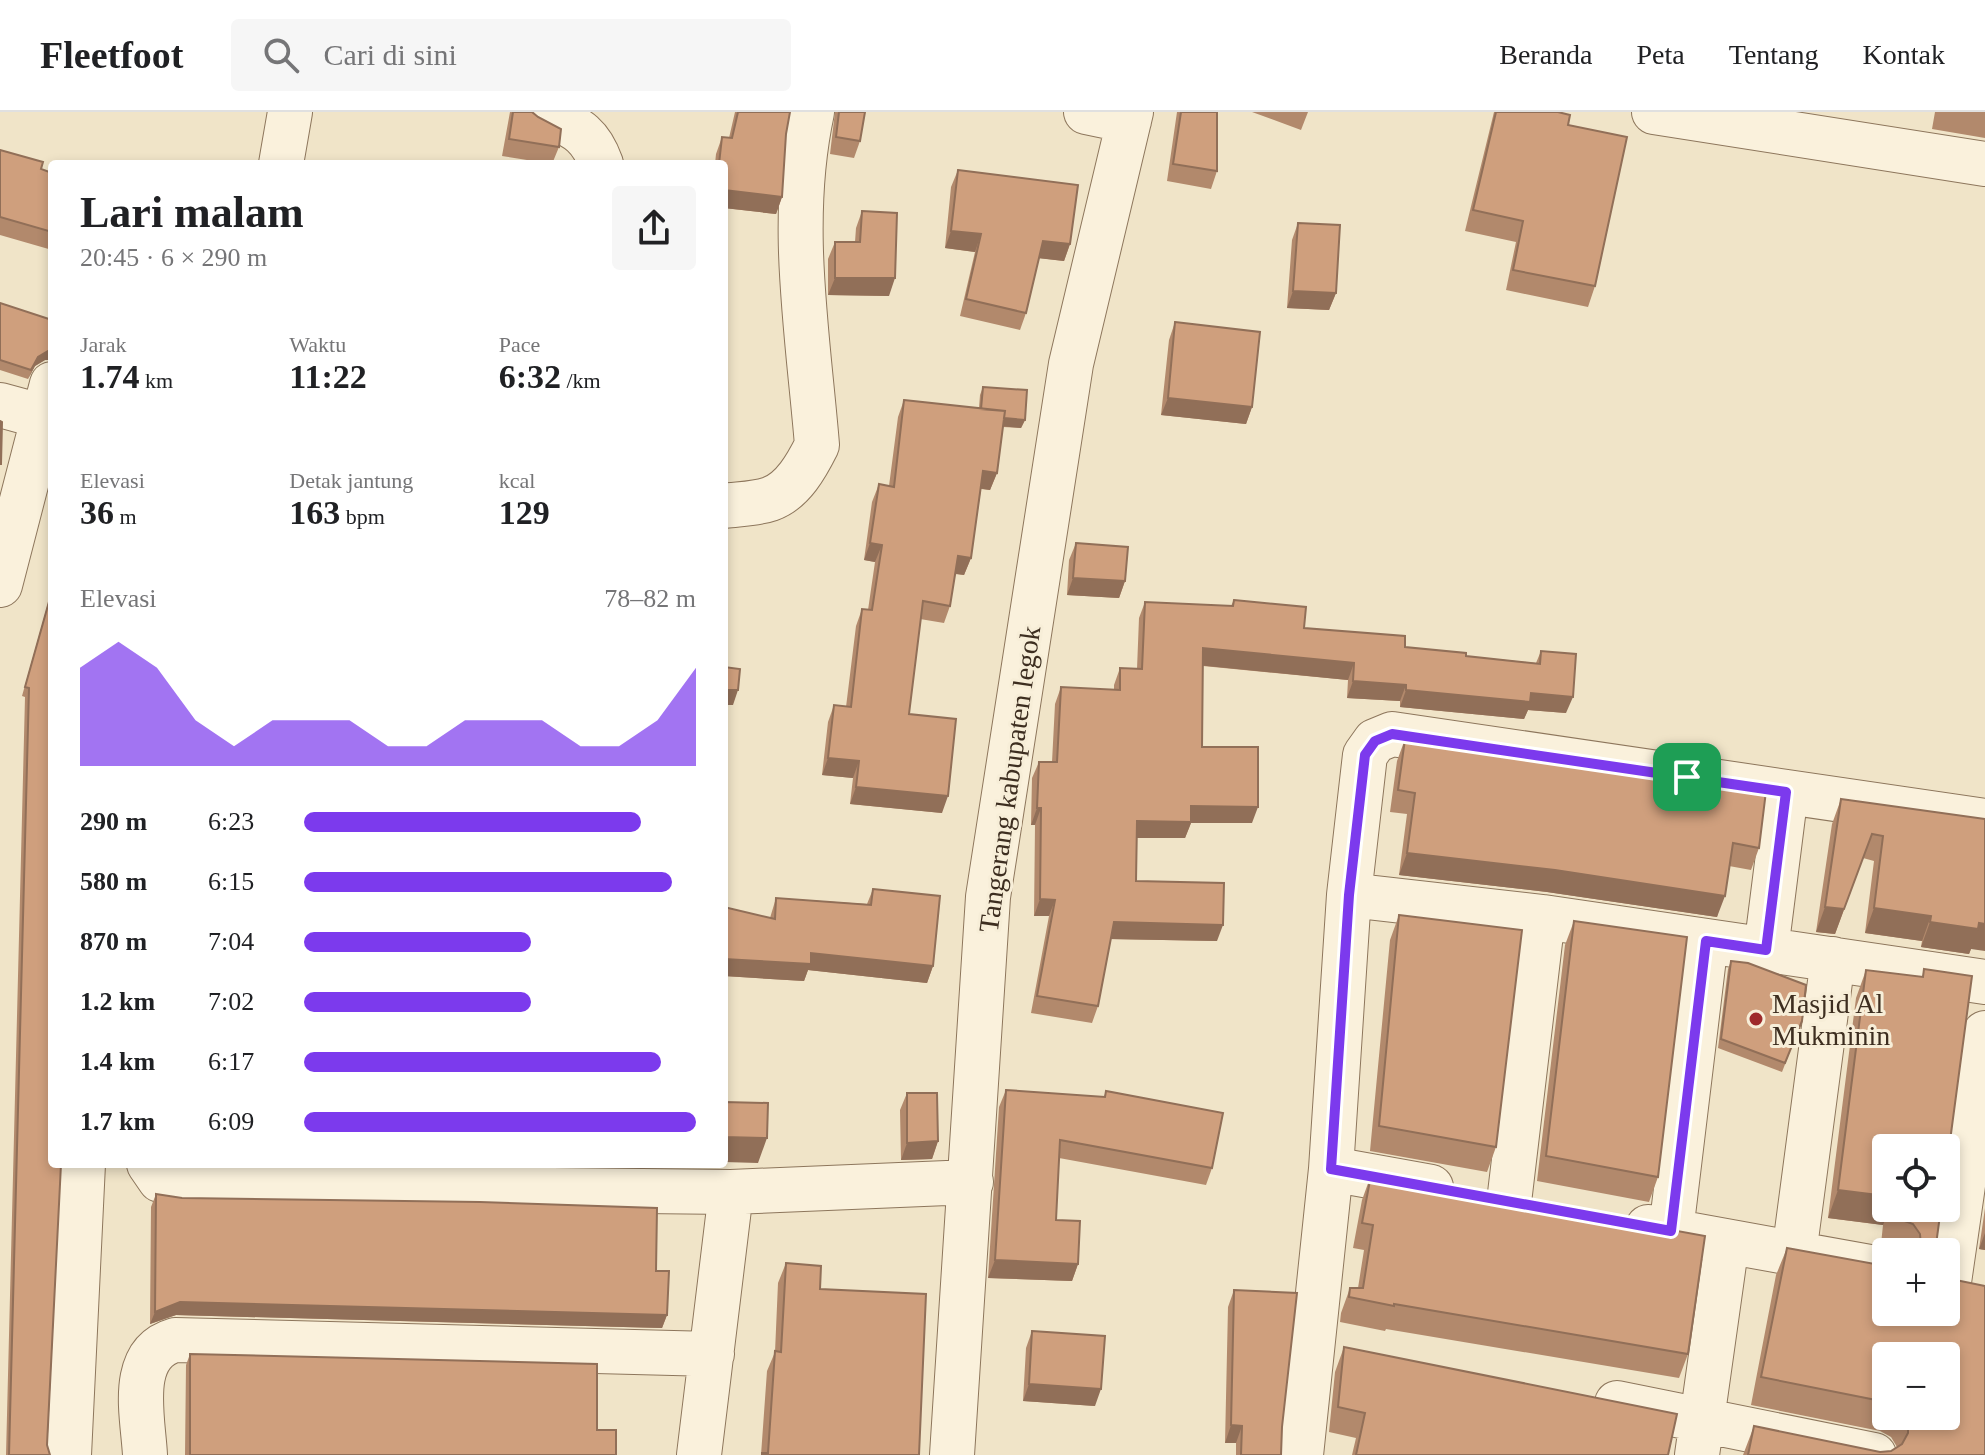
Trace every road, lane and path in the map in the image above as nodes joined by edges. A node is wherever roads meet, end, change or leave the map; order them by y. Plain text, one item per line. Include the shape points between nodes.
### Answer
1 (290, 112) edge
2 (543, 112) edge
3 (812, 112) edge
4 (1086, 112) edge
5 (1654, 112) edge
6 (1130, 116) edge
7 (282, 160) edge
8 (599, 160) edge
9 (1985, 164) edge
10 (48, 401) edge
11 (0, 405) edge
12 (728, 505) edge
13 (0, 582) edge
14 (1786, 792) junction
15 (1985, 821) edge
16 (1349, 895) junction
17 (1543, 917) junction
18 (1706, 941) junction
19 (1766, 950) junction
20 (1833, 959) junction
21 (1985, 982) edge
22 (1985, 1033) edge
23 (83, 1168) edge
24 (152, 1168) edge
25 (1331, 1169) junction
26 (439, 1176) edge
27 (971, 1182) junction
28 (731, 1192) junction
29 (1509, 1202) junction
30 (1553, 1210) edge
31 (1612, 1221) edge
32 (1671, 1231) junction
33 (1727, 1242) junction
34 (1794, 1254) junction
35 (1872, 1268) edge
36 (1960, 1284) edge
37 (1312, 1342) junction
38 (1359, 1352) edge
39 (712, 1354) junction
40 (1577, 1396) edge
41 (1700, 1438) edge
42 (69, 1455) edge
43 (145, 1455) edge
44 (699, 1455) edge
45 (952, 1455) edge
46 (1301, 1455) edge
47 (1874, 1455) edge

1 - 7 street
2 - 8 street via 583,132
3 - 12 street via 799,226 817,445 785,490 770,499
4 - 6 street
5 - 9 street
6 - 27 street, Tangerang kabupaten legok via 1071,364 988,897
10 - 11 street
10 - 13 street
14 - 15 street
14 - 16 street via 1392,734 1375,741 1365,755
14 - 19 street
16 - 17 street
16 - 25 street
17 - 18 street
17 - 29 street
18 - 19 street
18 - 32 street
19 - 20 street
20 - 21 street
20 - 34 street
22 - 36 street
23 - 42 street
24 - 26 street via 160,1180 178,1186
25 - 29 street
25 - 37 street
26 - 28 street
27 - 28 street
27 - 45 street, Tangerang kabupaten legok
28 - 39 street
29 - 30 street
31 - 32 street
32 - 33 street
33 - 34 street
33 - 41 street
34 - 35 street
37 - 38 street
37 - 46 street
39 - 43 street via 175,1340 150,1355 141,1377
39 - 44 street
40 - 41 street
41 - 47 street

